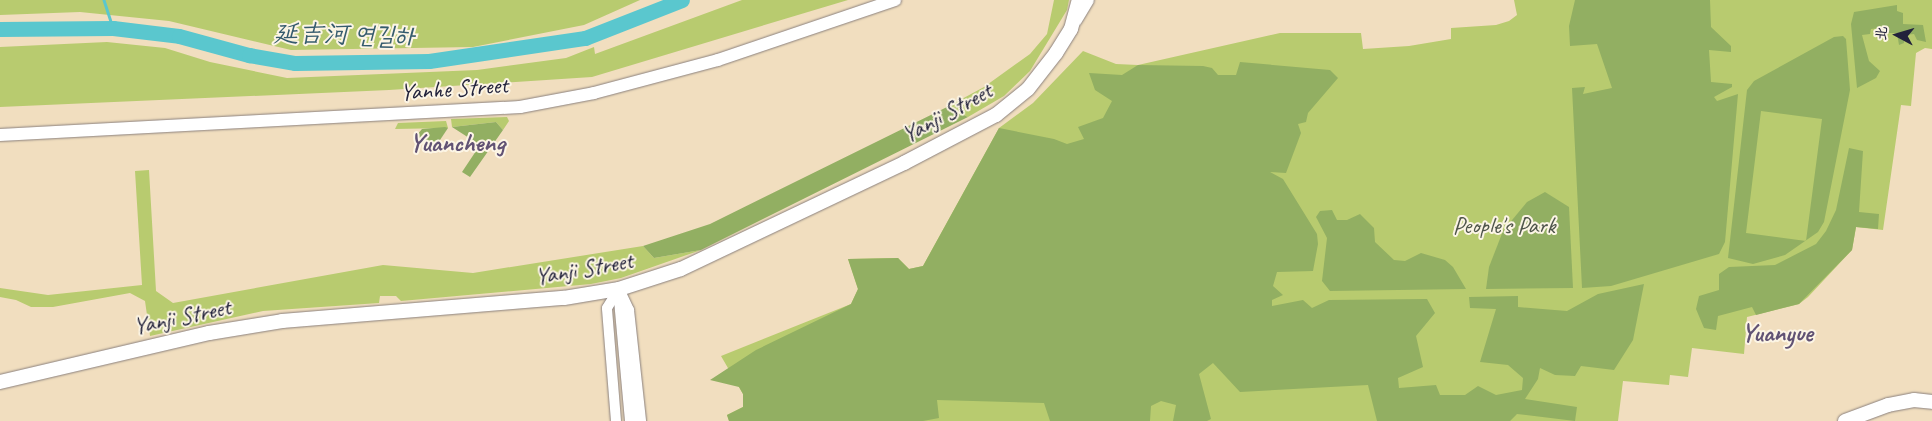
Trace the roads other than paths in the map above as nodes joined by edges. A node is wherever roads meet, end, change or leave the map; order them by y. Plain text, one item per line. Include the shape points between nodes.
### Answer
1 (895, 0) edge
2 (1079, 0) edge
3 (1088, 0) edge
4 (1070, 29) junction
5 (0, 135) edge
6 (619, 289) junction
7 (0, 382) edge
8 (1932, 402) edge
9 (616, 421) edge
10 (631, 421) edge
11 (641, 421) edge
12 (1845, 421) edge

1 - 5 street, Yanhe Street via 718,60 594,93 520,107
2 - 4 main road
3 - 4 street, Yanji Street
4 - 6 main road, Yanji Street via 1028,89 996,115 724,251
6 - 7 main road, Yanji Street via 537,301 282,321 155,344
6 - 9 street via 607,308
6 - 10 street
6 - 11 street via 629,310
8 - 12 main road via 1914,400 1888,405

